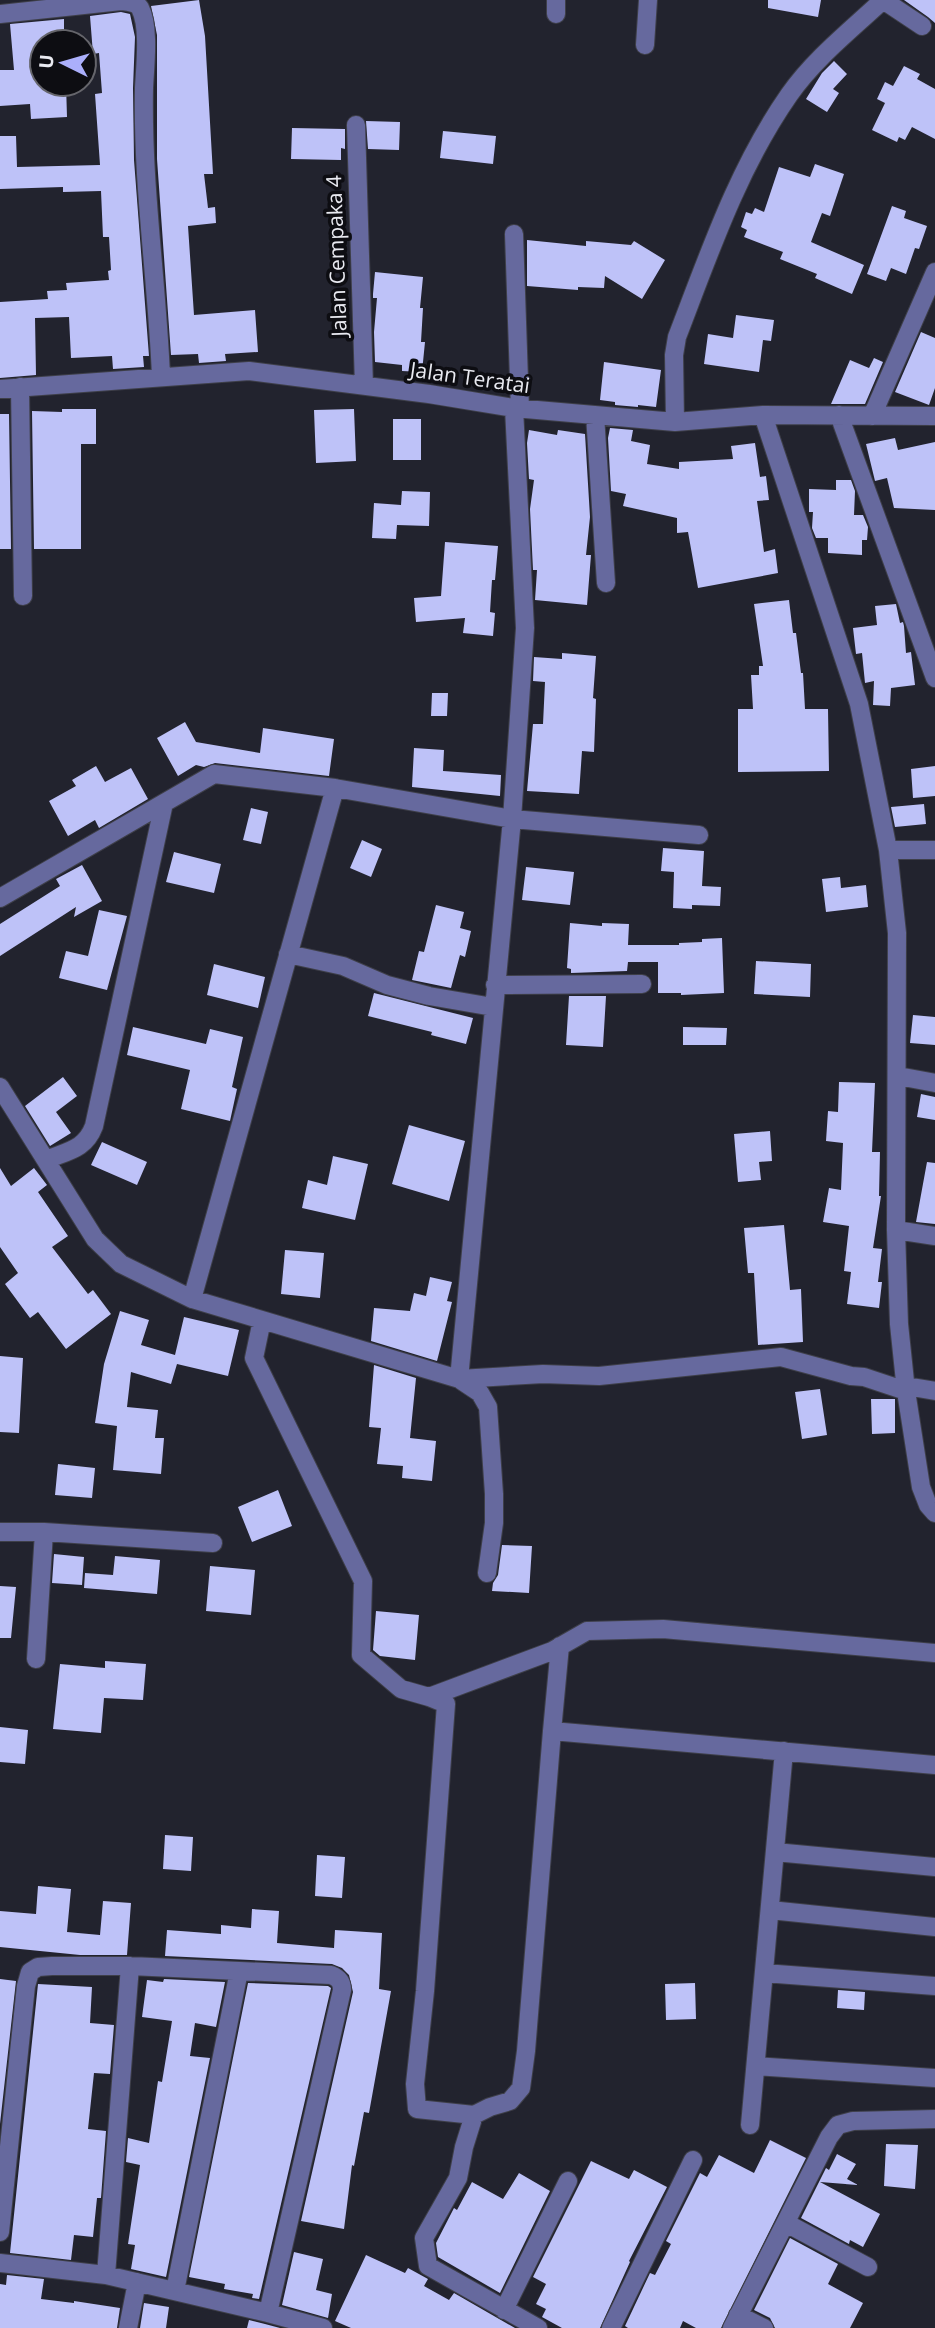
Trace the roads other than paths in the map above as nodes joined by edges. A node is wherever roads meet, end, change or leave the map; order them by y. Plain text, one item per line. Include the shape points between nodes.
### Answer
1 (648, 0) edge
2 (883, 0) edge
3 (0, 15) edge
4 (922, 26) dead end
5 (645, 45) dead end
6 (356, 125) dead end
7 (514, 234) dead end
8 (935, 272) edge
9 (161, 376) junction
10 (365, 386) junction
11 (20, 387) junction
12 (0, 389) edge
13 (517, 408) junction
14 (595, 415) junction
15 (763, 415) junction
16 (839, 415) junction
17 (872, 416) junction
18 (935, 416) edge
19 (675, 422) junction
20 (606, 583) dead end
21 (23, 596) dead end
22 (935, 678) edge
23 (335, 788) junction
24 (164, 803) junction
25 (512, 819) junction
26 (699, 835) dead end
27 (888, 850) junction
28 (935, 850) edge
29 (0, 898) edge
30 (288, 954) junction
31 (642, 984) dead end
32 (495, 985) junction
33 (494, 1007) junction
34 (898, 1076) junction
35 (935, 1083) edge
36 (0, 1087) edge
37 (46, 1160) junction
38 (896, 1230) junction
39 (935, 1236) edge
40 (192, 1299) junction
41 (262, 1320) junction
42 (459, 1379) junction
43 (906, 1388) junction
44 (935, 1391) edge
45 (935, 1513) edge
46 (0, 1532) edge
47 (44, 1532) junction
48 (213, 1544) dead end
49 (486, 1573) dead end
50 (560, 1646) junction
51 (935, 1653) edge
52 (36, 1659) dead end
53 (429, 1697) junction
54 (552, 1731) junction
55 (784, 1751) junction
56 (935, 1765) edge
57 (775, 1852) junction
58 (935, 1867) edge
59 (769, 1910) junction
60 (935, 1927) edge
61 (130, 1966) junction
62 (239, 1971) junction
63 (764, 1973) junction
64 (935, 1986) edge
65 (756, 2066) junction
66 (935, 2078) edge
67 (474, 2115) junction
68 (935, 2119) edge
69 (750, 2125) dead end
70 (693, 2160) dead end
71 (568, 2181) dead end
72 (786, 2223) junction
73 (0, 2232) edge
74 (0, 2263) edge
75 (869, 2267) dead end
76 (106, 2275) junction
77 (137, 2282) junction
78 (175, 2291) junction
79 (503, 2310) junction
80 (268, 2312) junction
81 (735, 2322) edge
82 (128, 2328) edge
83 (323, 2328) edge
84 (538, 2328) edge
85 (611, 2328) edge
86 (764, 2328) edge

1 - 5 street
2 - 4 street
2 - 19 street via 790,94 734,191 677,337
3 - 9 street via 121,1 139,7 145,28 146,167
6 - 10 street, Jalan Cempaka 4
7 - 13 street
8 - 17 street
9 - 10 street, Jalan Teratai via 249,371
9 - 11 street, Jalan Teratai
10 - 13 street, Jalan Teratai
11 - 12 street, Jalan Teratai
11 - 21 street
13 - 14 street, Jalan Teratai
13 - 25 street via 525,628
14 - 19 street, Jalan Teratai
14 - 20 street
15 - 16 street, Jalan Teratai
15 - 19 street, Jalan Teratai
15 - 27 street via 859,704
16 - 17 street, Jalan Teratai
16 - 22 street
17 - 18 street, Jalan Teratai
23 - 24 street via 214,774
23 - 25 street
23 - 30 street
24 - 29 street
24 - 37 street via 94,1126 80,1146
25 - 26 street
25 - 32 street
27 - 28 street
27 - 34 street via 897,933
30 - 33 street via 343,966 429,996
30 - 40 street
31 - 32 street
32 - 33 street
33 - 42 street
34 - 35 street
34 - 38 street
36 - 37 street
37 - 40 street via 94,1239 121,1264
38 - 39 street
38 - 43 street
40 - 41 street
41 - 42 street
41 - 53 street via 254,1358 363,1581 361,1655 401,1689
42 - 43 street via 600,1376 781,1357
42 - 49 street via 480,1393 488,1407 494,1523
43 - 44 street
43 - 45 street via 921,1487
46 - 47 street
47 - 48 street
47 - 52 street
50 - 51 street via 587,1631 663,1629
50 - 53 street
50 - 54 street
53 - 67 street via 446,1704 415,2084 417,2109
54 - 55 street
54 - 67 street via 521,2088 510,2101
55 - 56 street
55 - 57 street
57 - 58 street
57 - 59 street
59 - 60 street
59 - 63 street
61 - 62 street
61 - 73 street via 52,1966 30,1972
61 - 76 street
62 - 78 street
62 - 80 street via 331,1975 342,1984
63 - 64 street
63 - 65 street
65 - 66 street
65 - 69 street
67 - 79 street via 458,2178 425,2238 428,2266
68 - 72 street via 838,2125
70 - 85 street
71 - 79 street
72 - 75 street
72 - 81 street
74 - 76 street
76 - 77 street
77 - 78 street
77 - 82 street
78 - 80 street
79 - 84 street
80 - 83 street
81 - 86 street

